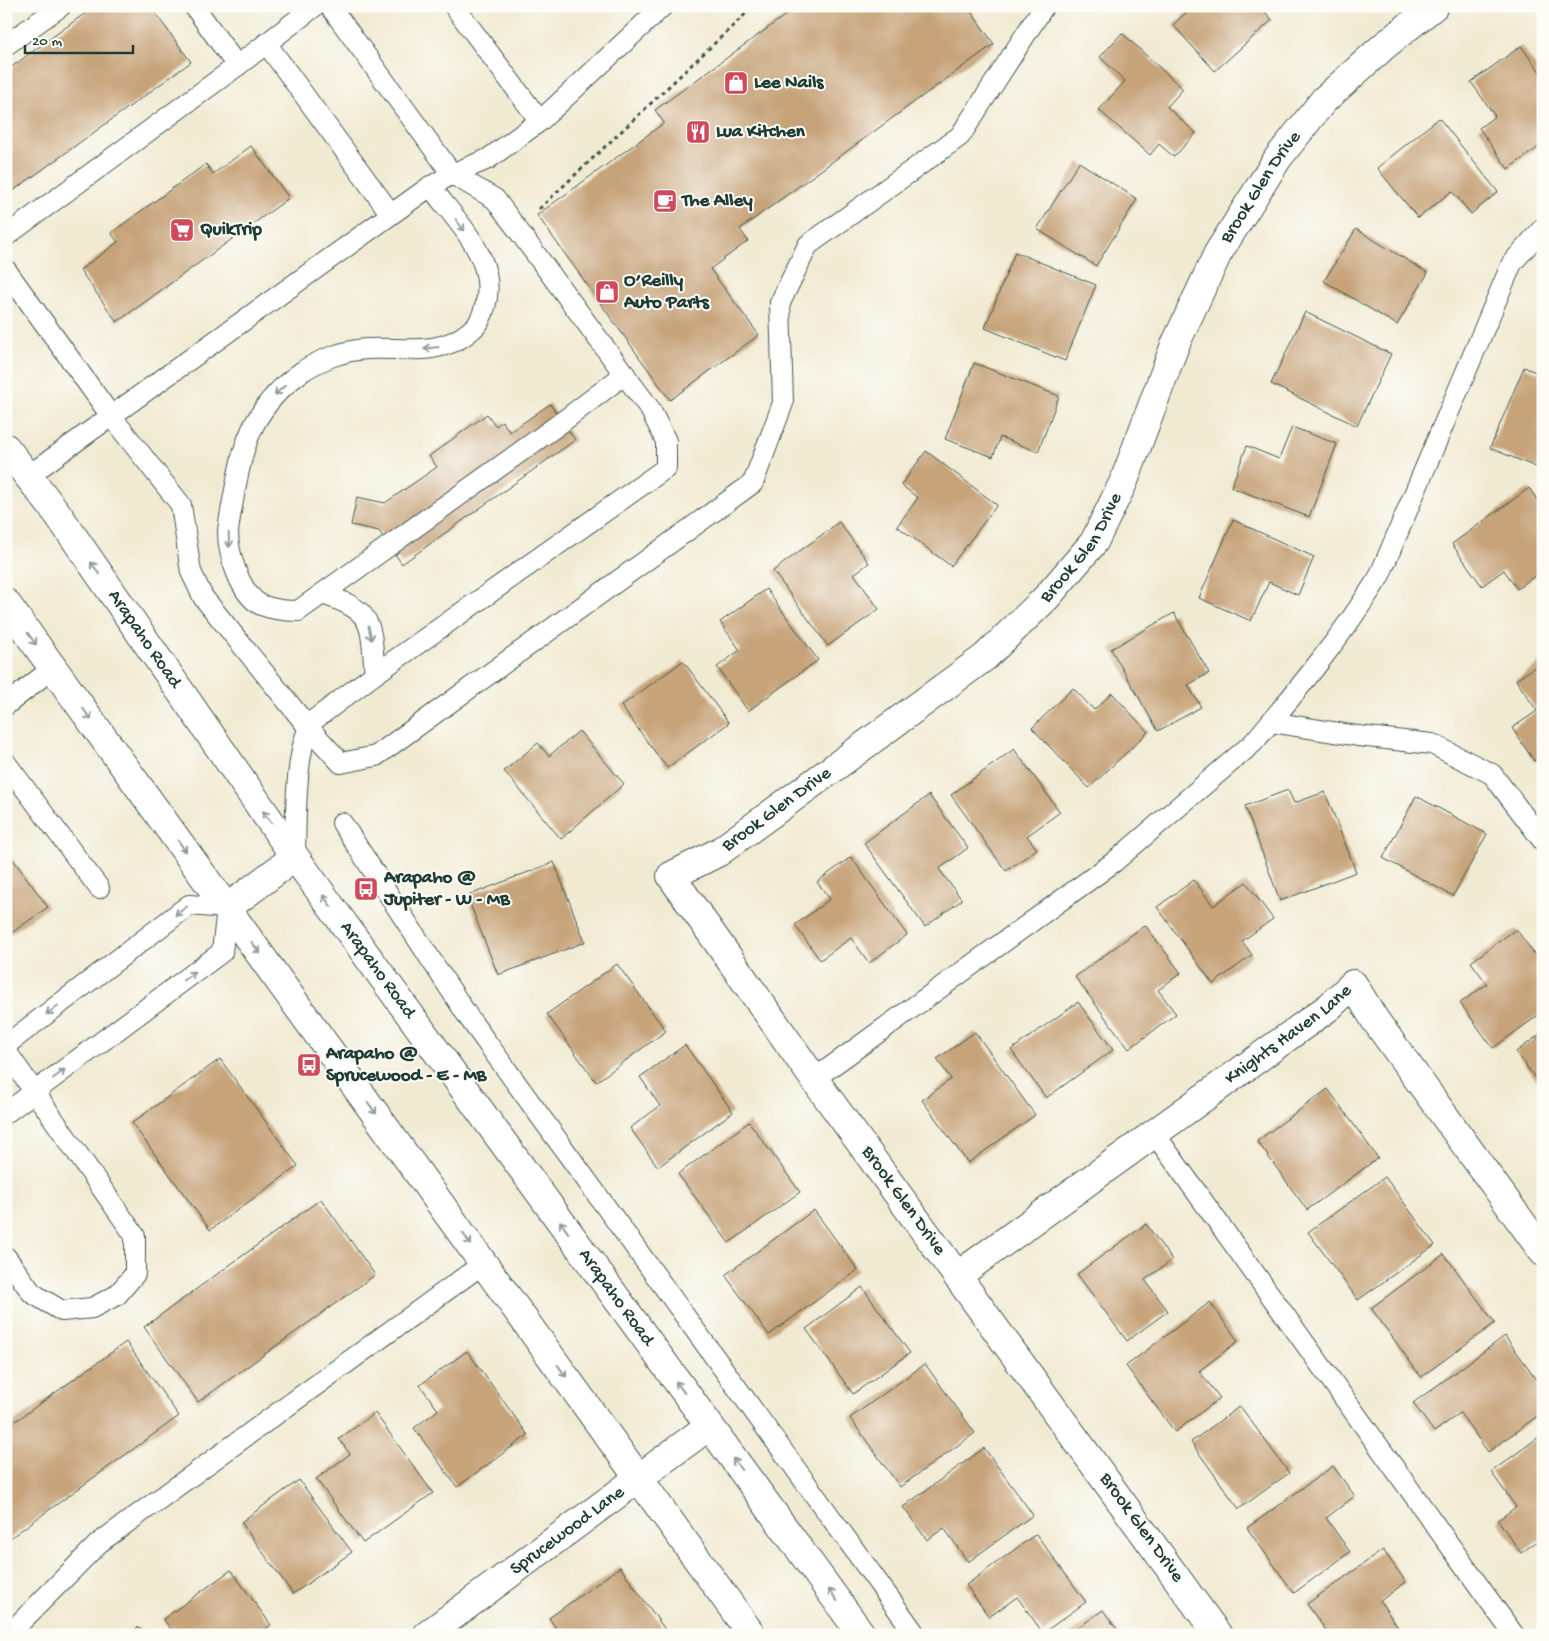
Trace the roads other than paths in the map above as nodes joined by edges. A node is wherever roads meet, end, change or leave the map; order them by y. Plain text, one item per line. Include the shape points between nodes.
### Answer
1 (61, 6) edge
2 (194, 6) edge
3 (315, 6) edge
4 (330, 6) edge
5 (454, 6) edge
6 (663, 6) edge
7 (1044, 6) edge
8 (1434, 6) edge
9 (266, 43) junction
10 (6, 45) edge
11 (237, 66) junction
12 (540, 121) junction
13 (452, 174) junction
14 (430, 186) junction
15 (391, 214) junction
16 (1543, 228) edge
17 (6, 236) edge
18 (6, 270) edge
19 (625, 374) junction
20 (111, 416) junction
21 (6, 448) edge
22 (28, 476) junction
23 (322, 594) junction
24 (6, 603) edge
25 (54, 668) junction
26 (375, 674) junction
27 (6, 705) edge
28 (1271, 722) junction
29 (308, 727) junction
30 (6, 762) edge
31 (342, 823) dead end
32 (1543, 841) edge
33 (295, 857) junction
34 (98, 888) dead end
35 (227, 908) junction
36 (6, 1045) edge
37 (6, 1051) edge
38 (814, 1078) junction
39 (36, 1091) junction
40 (6, 1113) edge
41 (1154, 1133) junction
42 (1543, 1252) edge
43 (6, 1257) edge
44 (484, 1263) junction
45 (957, 1276) junction
46 (709, 1426) junction
47 (640, 1478) junction
48 (8, 1635) edge
49 (426, 1635) edge
50 (752, 1635) edge
51 (862, 1635) edge
52 (916, 1635) edge
53 (1218, 1635) edge
54 (1514, 1635) edge

1 - 10 lane
2 - 11 lane
3 - 9 lane
4 - 13 lane
5 - 12 lane
6 - 12 lane
7 - 29 lane via 960,136 808,245 780,303 783,403 753,482 376,756 341,763
8 - 38 street, Brook Glen Drive via 1324,100 1278,158 1218,253 1174,345 1124,482 1094,542 1046,598 985,657 719,852 671,876
9 - 11 lane
9 - 15 lane
11 - 17 lane
12 - 13 lane via 488,158
13 - 14 lane
13 - 19 lane via 495,198
14 - 15 lane
14 -> 23 lane via 476,246 486,268 489,294 479,324 463,337 440,347 409,351 366,349 332,356 301,372 275,394 241,455 228,531 230,556 241,582 259,604 277,611 298,611
15 - 20 lane
16 - 28 lane via 1512,263 1379,577 1355,614
18 - 20 lane
19 - 23 lane
19 - 26 lane via 650,409 666,441 666,468
20 - 22 lane
20 - 29 lane via 181,506 191,572 203,597
21 - 22 street, Arapaho Road
33 -> 22 street, Arapaho Road
23 -> 26 lane via 347,602 366,616
24 -> 25 street
25 - 27 lane
25 -> 35 street
26 - 29 lane
28 - 32 lane via 1432,744 1492,774
28 - 38 lane via 1253,743 1114,862
29 - 33 lane via 298,781
30 - 34 lane
31 - 52 lane via 468,1018
33 - 35 street
46 -> 33 street, Arapaho Road
35 -> 36 lane via 189,905
39 -> 35 lane via 222,952
35 -> 44 street
37 - 39 lane
38 - 45 street, Brook Glen Drive
39 - 40 lane
39 - 43 lane via 135,1236 135,1274 117,1295 92,1308 62,1311 32,1293
41 - 42 street, Knights Haven Lane via 1329,1007 1353,984 1375,1020
41 - 45 street, Knights Haven Lane
41 - 54 lane
44 -> 47 street
44 - 48 lane via 99,1543
45 - 53 street, Brook Glen Drive
46 - 47 street, Sprucewood Lane
51 -> 46 street, Arapaho Road
47 - 49 street, Sprucewood Lane
47 - 50 street

